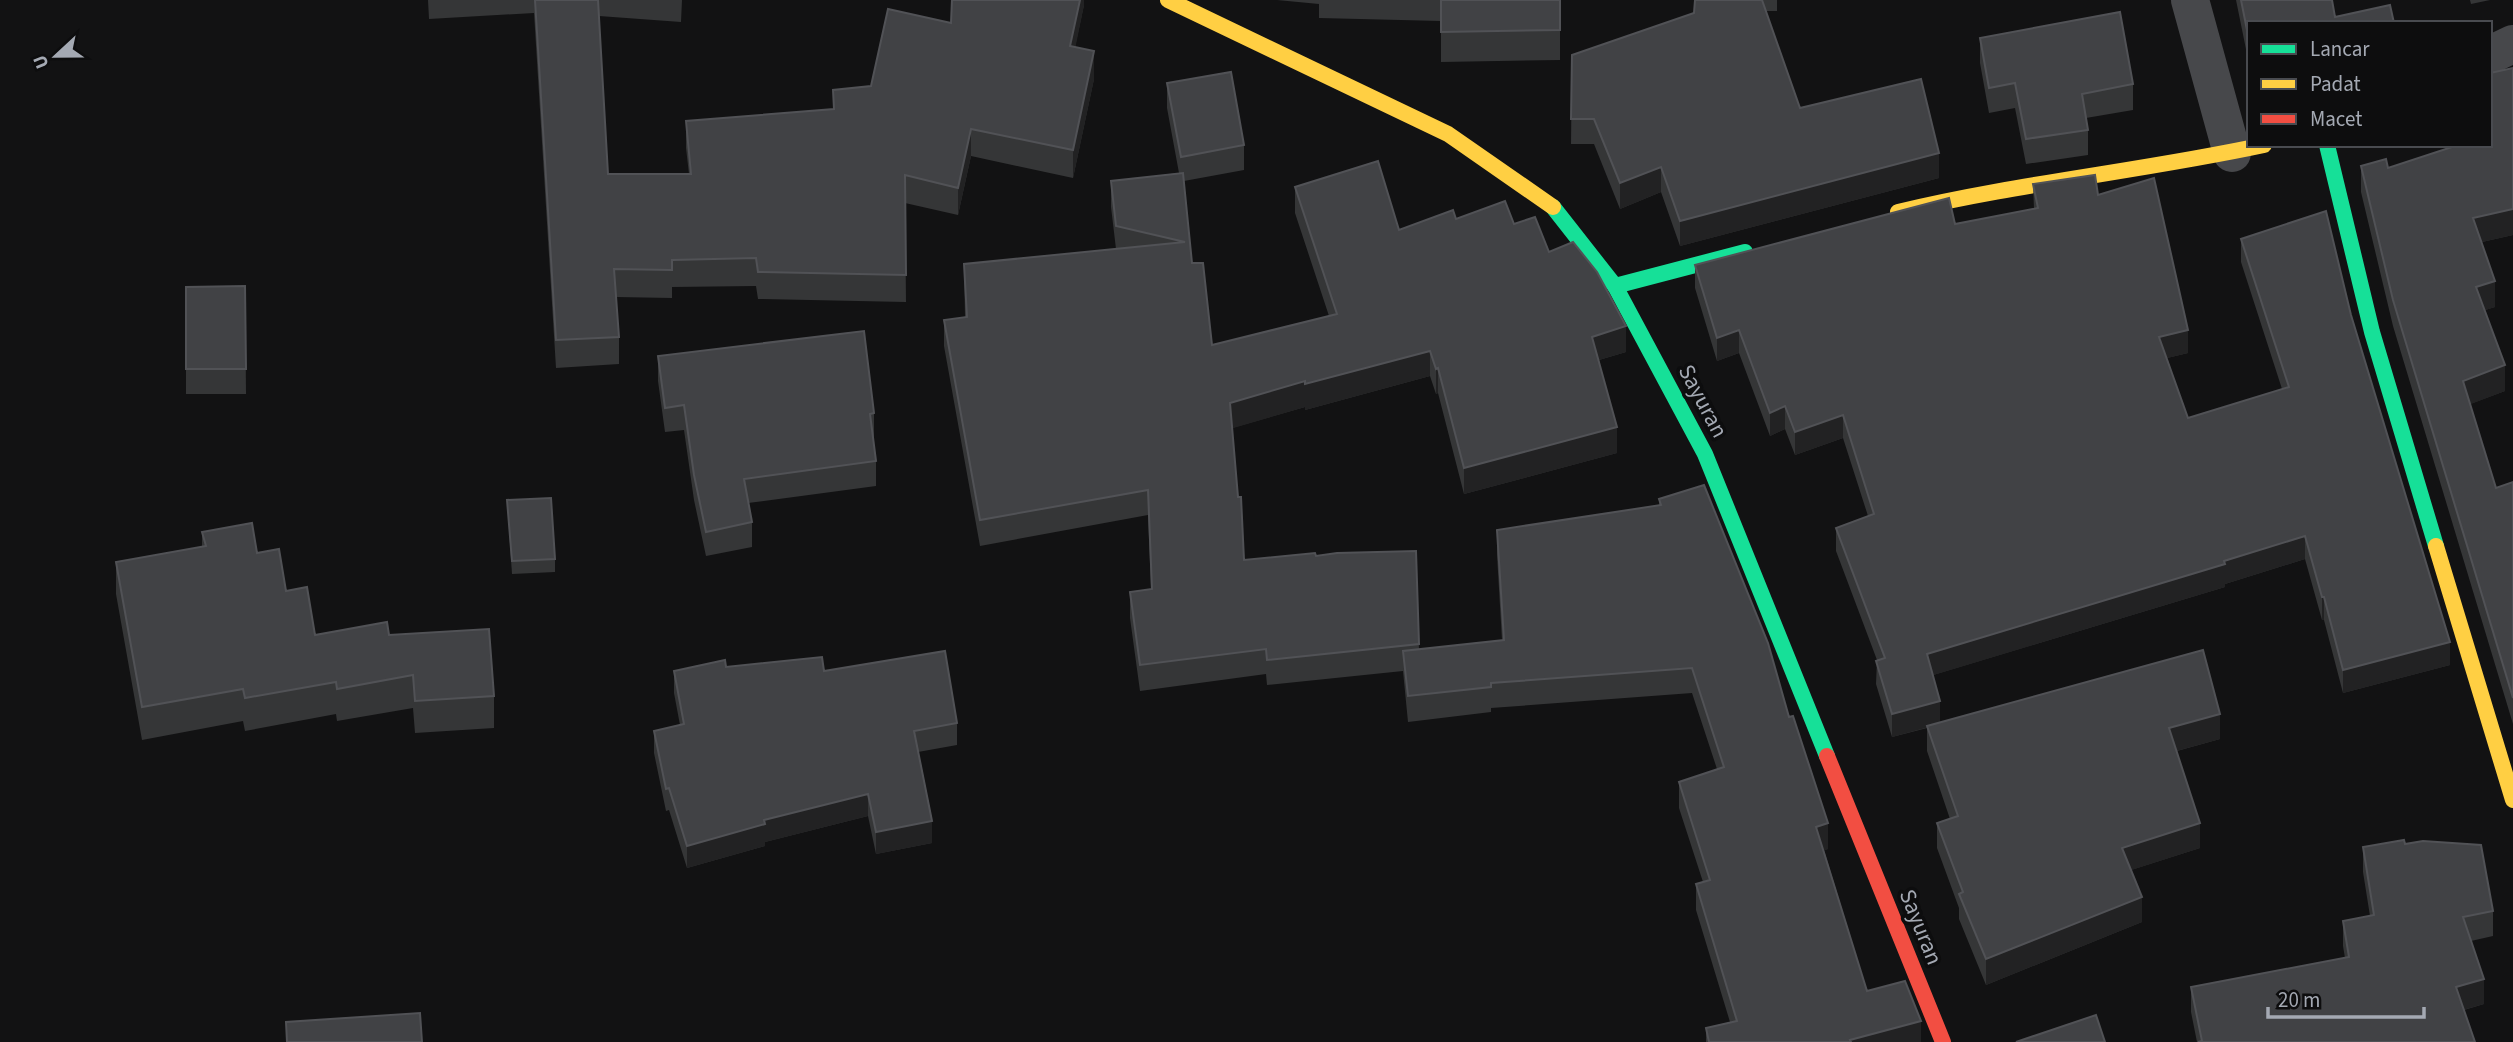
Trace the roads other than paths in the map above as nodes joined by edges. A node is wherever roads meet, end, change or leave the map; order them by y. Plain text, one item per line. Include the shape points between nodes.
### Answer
1 (1168, 0) edge
2 (2189, 0) edge
3 (2513, 44) edge
4 (2492, 54) edge
5 (2247, 146) edge
6 (2327, 147) edge
7 (2248, 149) edge
8 (1876, 218) edge
9 (1759, 248) edge
10 (1615, 286) junction
11 (2511, 788) edge
12 (1943, 1042) edge

1 - 10 street, Sayuran via 1448,134 1552,205
2 - 5 street
3 - 4 street
6 - 11 street via 2372,332
7 - 8 street via 1954,197
9 - 10 street
10 - 12 street, Sayuran via 1705,454

